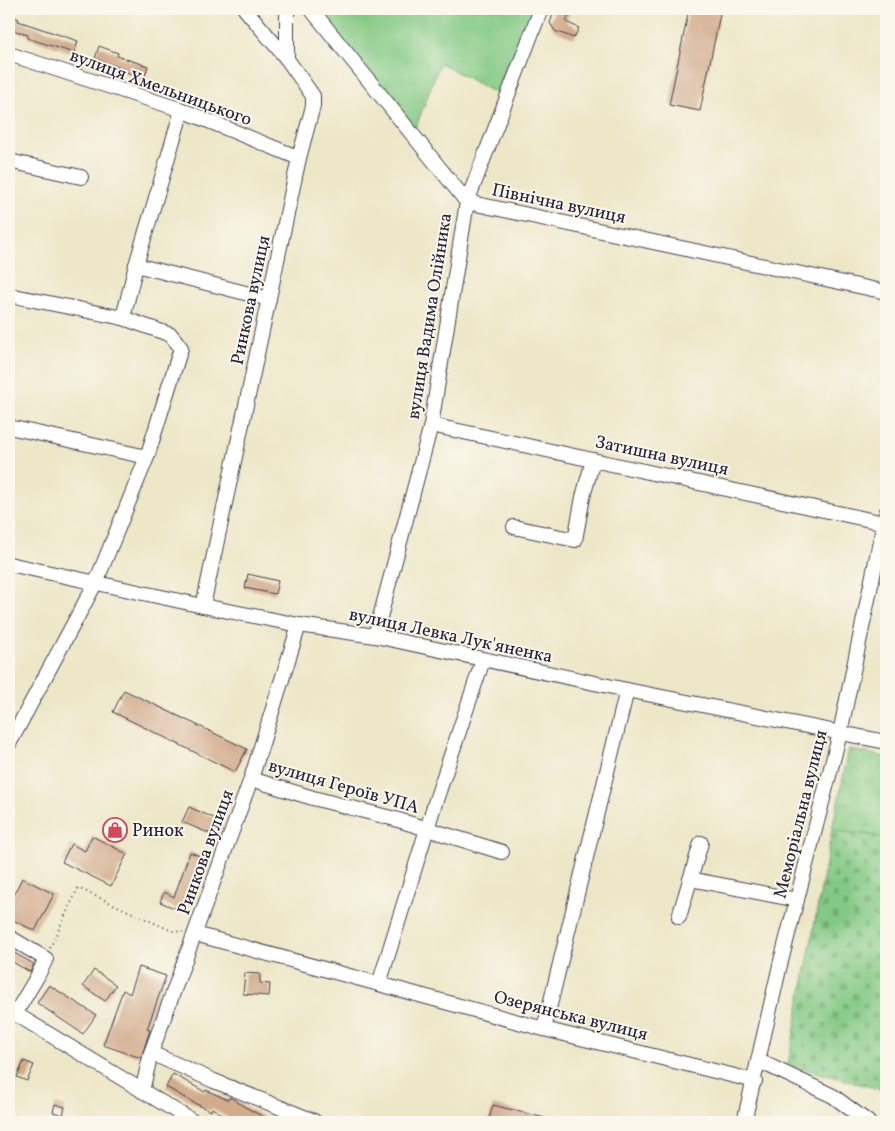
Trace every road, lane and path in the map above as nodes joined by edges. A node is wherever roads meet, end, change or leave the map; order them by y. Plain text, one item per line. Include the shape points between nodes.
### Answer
1 (245, 9) edge
2 (287, 9) edge
3 (311, 9) edge
4 (541, 9) edge
5 (9, 54) edge
6 (287, 59) junction
7 (182, 110) junction
8 (299, 158) junction
9 (9, 161) edge
10 (81, 177) dead end
11 (467, 202) junction
12 (136, 265) junction
13 (886, 292) edge
14 (9, 295) edge
15 (269, 299) junction
16 (123, 318) junction
17 (431, 425) junction
18 (9, 427) edge
19 (148, 457) junction
20 (593, 460) junction
21 (885, 518) edge
22 (514, 527) dead end
23 (9, 564) edge
24 (96, 582) junction
25 (203, 606) junction
26 (299, 625) junction
27 (375, 636) junction
28 (483, 660) junction
29 (627, 690) junction
30 (840, 733) junction
31 (886, 742) edge
32 (9, 744) edge
33 (251, 779) junction
34 (427, 829) junction
35 (701, 843) dead end
36 (502, 852) dead end
37 (690, 879) junction
38 (797, 900) junction
39 (679, 917) dead end
40 (195, 934) junction
41 (9, 937) edge
42 (46, 959) junction
43 (379, 984) junction
44 (12, 1012) edge
45 (544, 1029) junction
46 (151, 1053) junction
47 (759, 1061) junction
48 (754, 1081) junction
49 (142, 1091) junction
50 (314, 1121) dead end
51 (194, 1122) edge
52 (744, 1122) edge
53 (868, 1122) edge

1 - 6 street, Ринкова вулиця
2 - 6 street
3 - 11 street, Північна вулиця
4 - 11 street, вулиця Вадима Олійника
5 - 7 street, вулиця Хмельницького
6 - 8 street, Ринкова вулиця via 313,96
7 - 8 street, вулиця Хмельницького
7 - 12 street
8 - 15 street, Ринкова вулиця
9 - 10 street
11 - 13 street, Північна вулиця
11 - 17 street, вулиця Вадима Олійника
12 - 15 street
12 - 16 street
14 - 16 street
15 - 25 street, Ринкова вулиця
16 - 19 street via 171,335 181,348
17 - 20 street, Затишна вулиця
17 - 27 street, вулиця Вадима Олійника
18 - 19 street
19 - 24 street
20 - 21 street, Затишна вулиця
20 - 22 street via 574,540
21 - 30 street, Меморіальна вулиця
23 - 24 street, вулиця Левка Лук'яненка
24 - 25 street, вулиця Левка Лук'яненка
24 - 32 street
25 - 26 street, вулиця Левка Лук'яненка
26 - 27 street, вулиця Левка Лук'яненка
26 - 33 street, Ринкова вулиця
27 - 28 street, вулиця Левка Лук'яненка
28 - 29 street, вулиця Левка Лук'яненка
28 - 34 street, вулиця Героїв УПА
29 - 30 street, вулиця Левка Лук'яненка
29 - 45 street
30 - 31 street, вулиця Левка Лук'яненка
30 - 38 street, Меморіальна вулиця
33 - 34 street, вулиця Героїв УПА
33 - 40 street, Ринкова вулиця
34 - 36 street, вулиця Героїв УПА
34 - 43 street
35 - 37 street
37 - 38 street
37 - 39 street
38 - 47 street, Меморіальна вулиця
40 - 42 path via 172,931 78,888
40 - 43 street, Озерянська вулиця
40 - 46 street, Ринкова вулиця
41 - 42 street
42 - 44 street via 38,977
43 - 45 street, Озерянська вулиця
44 - 49 street
45 - 48 street, Озерянська вулиця
46 - 49 street, Ринкова вулиця
46 - 50 street
47 - 48 street, Меморіальна вулиця
47 - 53 street via 833,1096
48 - 52 street, Меморіальна вулиця
49 - 51 street

